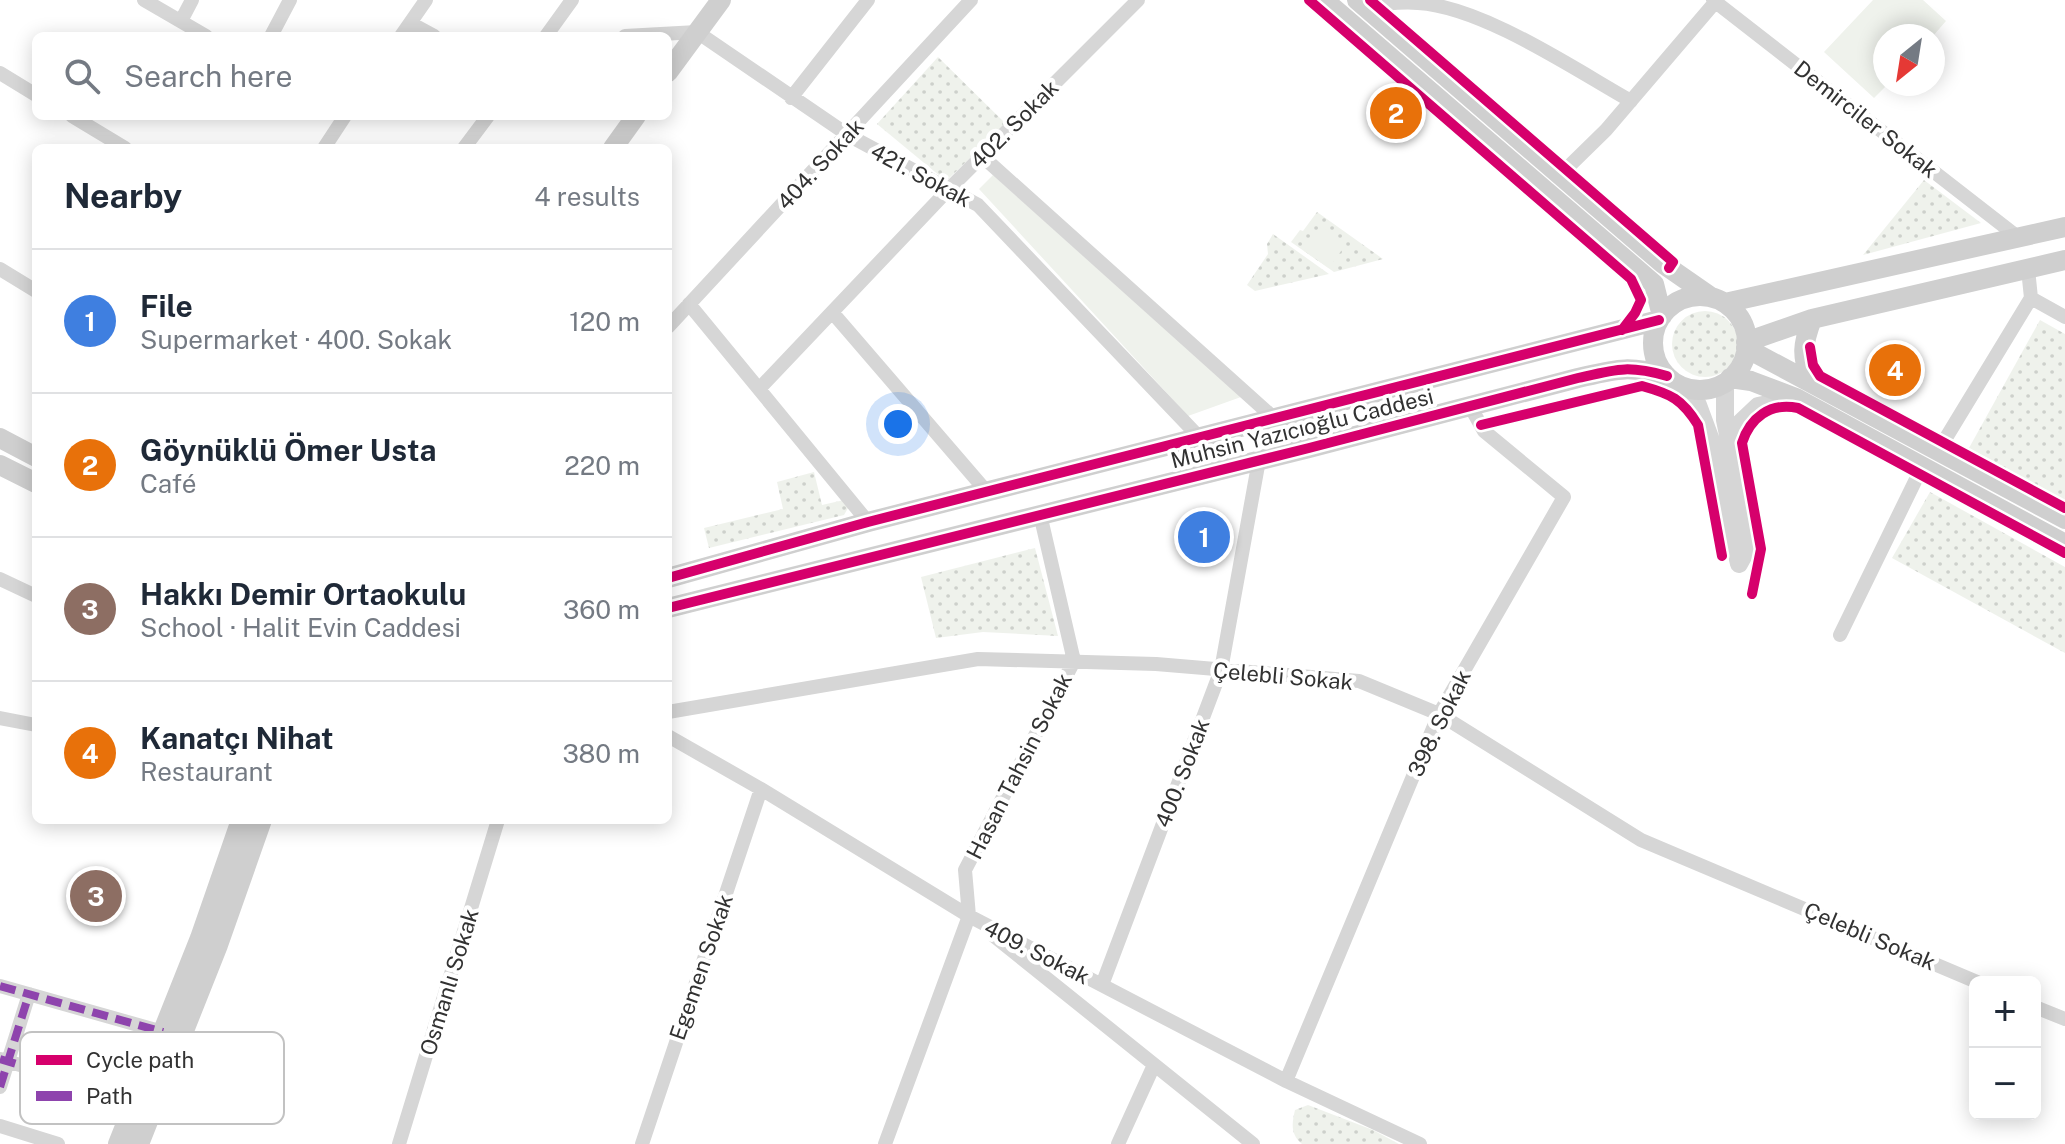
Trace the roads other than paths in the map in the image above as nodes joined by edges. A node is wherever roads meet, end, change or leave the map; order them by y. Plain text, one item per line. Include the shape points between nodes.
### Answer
1 (144, 0) edge
2 (192, 0) edge
3 (290, 0) edge
4 (426, 0) edge
5 (572, 0) edge
6 (721, 0) edge
7 (868, 0) edge
8 (971, 0) edge
9 (1138, 0) edge
10 (1324, 0) edge
11 (1715, 1) edge
12 (1360, 2) edge
13 (181, 21) junction
14 (410, 23) junction
15 (199, 32) edge
16 (273, 32) edge
17 (404, 32) edge
18 (427, 32) edge
19 (549, 32) edge
20 (697, 32) junction
21 (672, 33) edge
22 (672, 66) edge
23 (0, 73) edge
24 (32, 93) edge
25 (791, 98) junction
26 (1631, 101) junction
27 (79, 120) edge
28 (342, 120) edge
29 (485, 120) edge
30 (633, 120) edge
31 (848, 135) junction
32 (118, 144) edge
33 (327, 144) edge
34 (467, 144) edge
35 (616, 144) edge
36 (982, 156) junction
37 (1560, 175) junction
38 (948, 190) junction
39 (2065, 227) edge
40 (2019, 238) junction
41 (1626, 259) junction
42 (2065, 260) edge
43 (0, 269) edge
44 (2028, 269) junction
45 (32, 289) edge
46 (2031, 298) junction
47 (1718, 300) junction
48 (689, 304) junction
49 (832, 312) junction
50 (2065, 317) edge
51 (1660, 318) junction
52 (1812, 319) junction
53 (672, 323) edge
54 (1622, 330) junction
55 (1746, 345) junction
56 (1728, 380) junction
57 (1674, 381) junction
58 (1810, 381) junction
59 (759, 389) junction
60 (1796, 398) junction
61 (1470, 406) junction
62 (1275, 419) junction
63 (0, 438) edge
64 (1200, 438) junction
65 (1938, 451) junction
66 (1733, 452) junction
67 (32, 455) edge
68 (1259, 460) junction
69 (0, 465) edge
70 (1922, 467) junction
71 (32, 481) edge
72 (987, 492) junction
73 (1040, 514) junction
74 (2065, 519) edge
75 (868, 522) junction
76 (2065, 544) edge
77 (672, 577) edge
78 (0, 579) edge
79 (32, 594) edge
80 (672, 607) edge
81 (1840, 635) dead end
82 (1074, 661) junction
83 (1221, 670) junction
84 (672, 711) edge
85 (1439, 714) junction
86 (0, 718) edge
87 (32, 724) edge
88 (672, 738) edge
89 (761, 789) junction
90 (240, 824) edge
91 (261, 824) edge
92 (497, 824) edge
93 (969, 916) junction
94 (1969, 979) edge
95 (1102, 985) junction
96 (0, 986) edge
97 (29, 994) junction
98 (2041, 1009) edge
99 (2065, 1019) edge
100 (163, 1032) joint
101 (183, 1032) edge
102 (4, 1061) edge
103 (1154, 1065) junction
104 (1286, 1081) junction
105 (0, 1087) edge
106 (126, 1124) edge
107 (147, 1124) edge
108 (0, 1126) edge
109 (58, 1144) edge
110 (118, 1144) edge
111 (139, 1144) edge
112 (399, 1144) edge
113 (642, 1144) edge
114 (885, 1144) edge
115 (1118, 1144) edge
116 (1253, 1144) edge
117 (1420, 1144) edge

1 - 13 street
2 - 13 street
3 - 16 street
4 - 14 street
5 - 19 street
6 - 20 main road
7 - 25 street
8 - 31 street, 404. Sokak
9 - 36 street, 402. Sokak
10 - 41 main road
11 - 26 street
11 - 40 street, Demirciler Sokak
12 - 26 street via 1419,3 1474,16
12 - 37 main road
13 - 15 street
14 - 17 street
14 - 18 street
20 - 21 street
20 - 22 main road
20 - 25 street, 421. Sokak
23 - 24 street
25 - 31 street, 421. Sokak
26 - 37 street
27 - 32 street
28 - 33 street
29 - 34 street
30 - 35 main road
31 - 38 street, 421. Sokak
31 - 48 street, 404. Sokak
36 - 38 street, 402. Sokak
36 - 62 street, 421. Sokak
37 - 47 main road via 1662,263
38 - 49 street, 402. Sokak
38 - 64 street, 421. Sokak via 978,205
39 - 40 main road
40 - 47 main road
41 - 51 main road via 1654,284
41 - 54 main road via 1648,284 1651,298 1640,321
42 - 44 main road
43 - 45 street
44 - 46 street
44 - 52 main road
46 - 50 street
46 - 65 street
47 - 51 main road via 1681,300
47 - 55 main road via 1737,314
48 - 53 street, 404. Sokak
48 - 59 street
49 - 59 street, 402. Sokak
49 - 72 street
51 - 54 main road, Muhsin Yazıcıoğlu Caddesi
51 - 57 main road via 1654,350 1658,364
52 - 55 main road
52 - 58 main road via 1802,355
54 - 62 main road, Muhsin Yazıcıoğlu Caddesi
55 - 56 main road via 1737,373
55 - 58 main road
56 - 57 main road via 1694,390
56 - 60 main road via 1751,381
56 - 66 street via 1725,420
57 - 61 main road, Muhsin Yazıcıoğlu Caddesi via 1637,368 1616,369
57 - 66 street via 1698,405 1715,451 1739,564 1750,544
58 - 65 main road
59 - 75 street
60 - 66 street via 1758,406 1740,423
60 - 70 main road
61 - 68 main road, Muhsin Yazıcıoğlu Caddesi
61 - 85 street, 398. Sokak via 1484,431 1564,497
62 - 64 main road, Muhsin Yazıcıoğlu Caddesi
63 - 67 main road
64 - 72 main road, Muhsin Yazıcıoğlu Caddesi
65 - 74 main road
68 - 73 main road, Muhsin Yazıcıoğlu Caddesi
68 - 83 street, 400. Sokak
69 - 71 main road
70 - 76 main road
70 - 81 street
72 - 75 main road, Muhsin Yazıcıoğlu Caddesi
73 - 80 main road, Muhsin Yazıcıoğlu Caddesi
73 - 82 street
75 - 77 main road, Muhsin Yazıcıoğlu Caddesi
78 - 79 street
82 - 83 street, Çelebli Sokak
82 - 84 street, Çelebli Sokak via 978,659
82 - 93 street, Hasan Tahsin Sokak via 965,870
83 - 85 street, Çelebli Sokak via 1359,681
83 - 95 street, 400. Sokak
85 - 94 street, Çelebli Sokak via 1641,840
85 - 104 street, 398. Sokak
86 - 87 street
88 - 89 street, 409. Sokak
89 - 93 street, 409. Sokak
89 - 113 street, Egemen Sokak
90 - 100 main road
91 - 101 main road
92 - 112 street, Osmanlı Sokak
93 - 95 street, 409. Sokak
93 - 103 street
93 - 114 street, Hasan Tahsin Sokak
95 - 104 street, 409. Sokak
96 - 97 street
97 - 100 street
97 - 102 street
98 - 99 street
102 - 105 street
103 - 115 street
103 - 116 street
104 - 117 street, 409. Sokak
106 - 110 main road
107 - 111 main road
108 - 109 street

